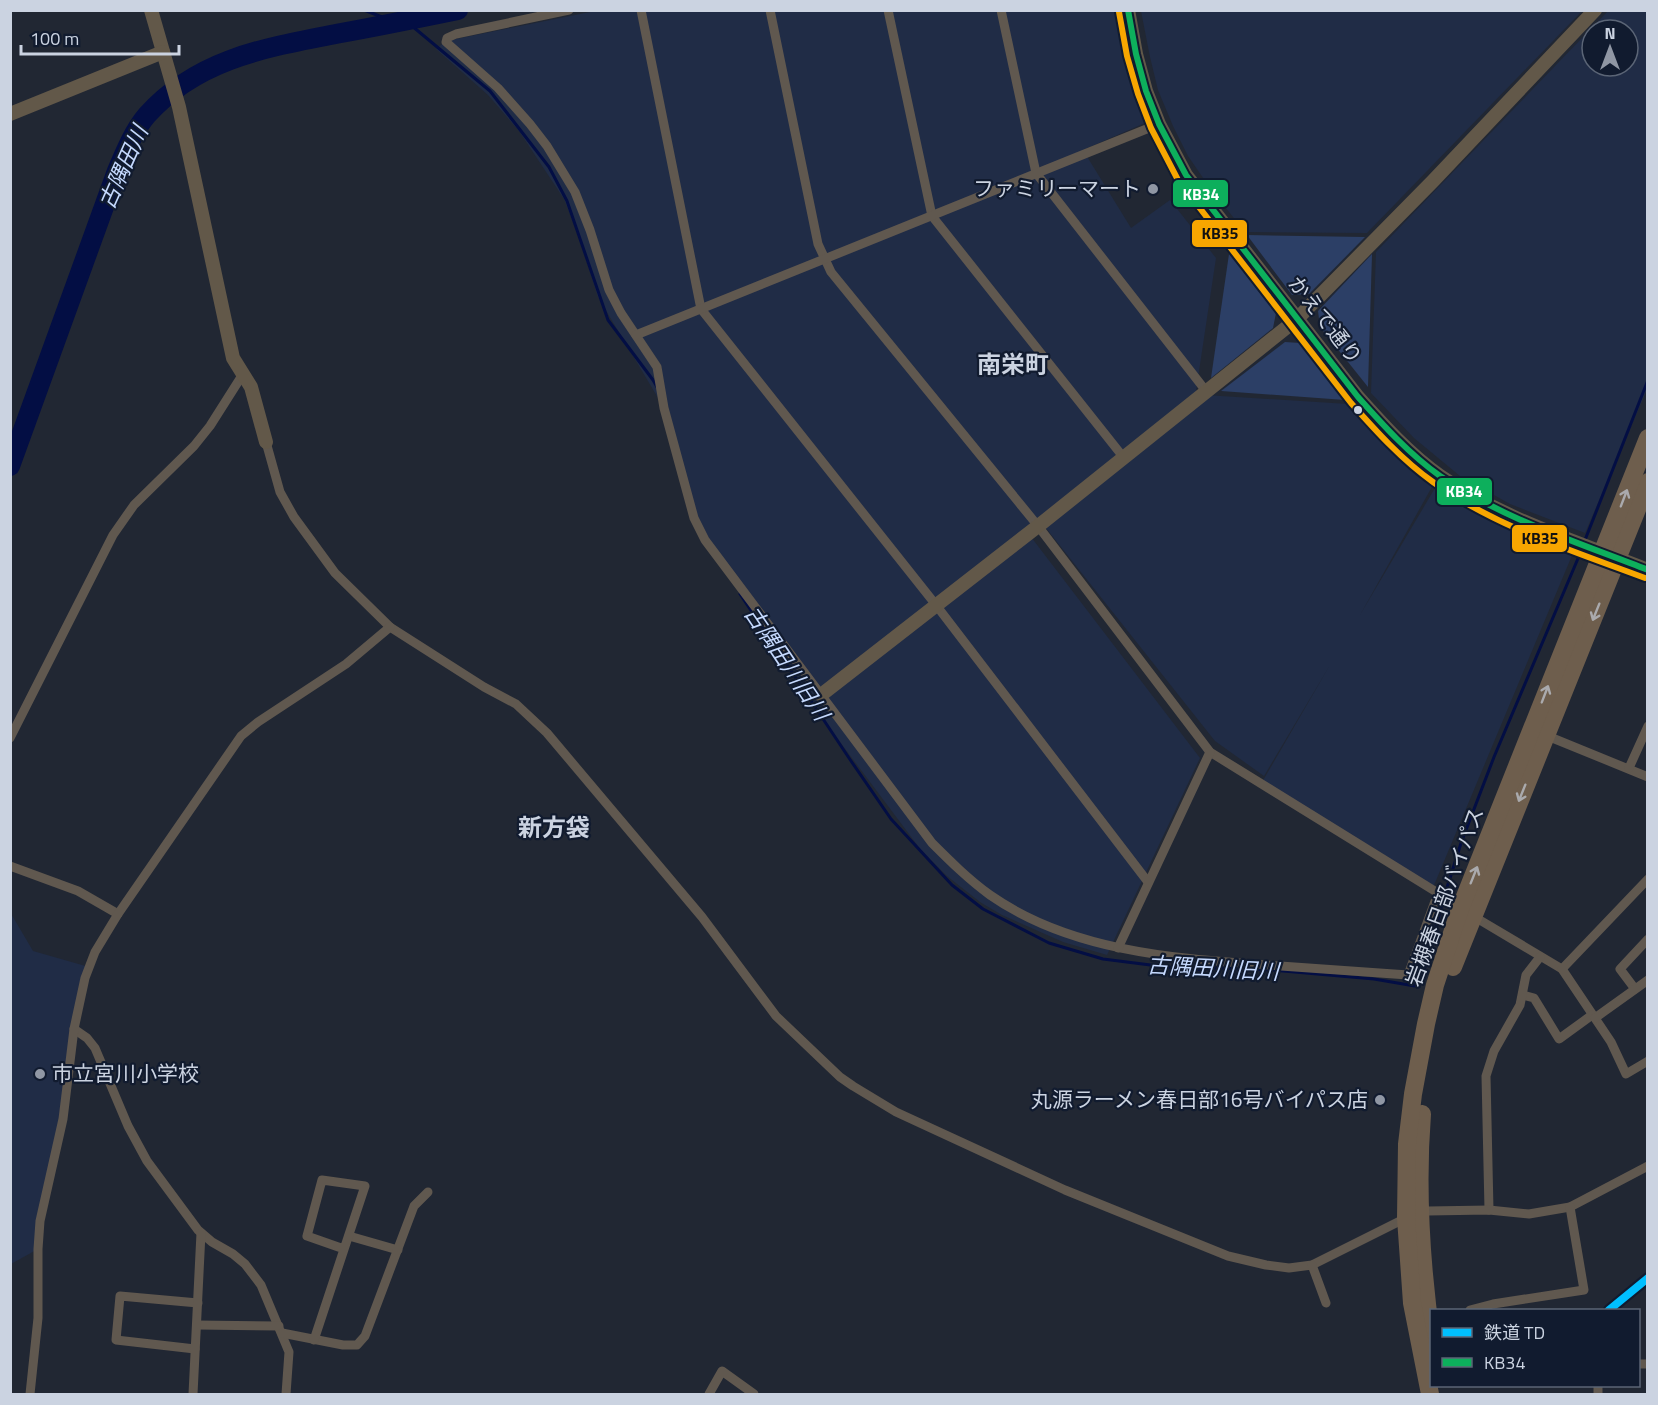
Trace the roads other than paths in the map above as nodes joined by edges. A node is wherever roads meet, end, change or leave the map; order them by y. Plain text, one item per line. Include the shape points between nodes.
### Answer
1 (152, 10) edge
2 (569, 10) edge
3 (641, 10) edge
4 (770, 10) edge
5 (888, 10) edge
6 (1001, 10) edge
7 (1128, 10) edge
8 (1595, 10) edge
9 (164, 52) junction
10 (10, 114) edge
11 (1159, 124) junction
12 (1036, 173) junction
13 (932, 216) junction
14 (824, 259) junction
15 (701, 309) junction
16 (1297, 319) junction
17 (636, 335) junction
18 (243, 374) junction
19 (1206, 392) junction
20 (1647, 438) edge
21 (266, 442) joint
22 (1124, 458) junction
23 (1647, 482) edge
24 (1038, 526) junction
25 (1610, 555) junction
26 (1647, 570) edge
27 (936, 605) junction
28 (390, 627) junction
29 (821, 695) junction
30 (1647, 726) edge
31 (1545, 735) junction
32 (10, 738) edge
33 (1210, 752) junction
34 (1629, 768) junction
35 (1647, 777) edge
36 (10, 866) edge
37 (1647, 879) edge
38 (1148, 882) junction
39 (1438, 893) junction
40 (1466, 912) junction
41 (118, 914) junction
42 (1647, 939) edge
43 (1118, 948) junction
44 (1540, 957) junction
45 (1562, 969) junction
46 (1647, 980) edge
47 (1635, 989) junction
48 (1522, 994) junction
49 (1594, 1016) junction
50 (74, 1029) junction
51 (1647, 1061) edge
52 (1647, 1166) edge
53 (428, 1192) dead end
54 (1570, 1207) junction
55 (1489, 1210) junction
56 (1413, 1226) junction
57 (201, 1233) junction
58 (349, 1236) junction
59 (344, 1250) junction
60 (398, 1250) junction
61 (1312, 1265) junction
62 (198, 1303) junction
63 (1326, 1303) dead end
64 (1477, 1309) edge
65 (196, 1325) junction
66 (280, 1330) junction
67 (1430, 1335) edge
68 (314, 1340) junction
69 (195, 1349) junction
70 (30, 1395) edge
71 (193, 1395) edge
72 (286, 1395) edge
73 (709, 1395) edge
74 (754, 1395) edge
75 (1430, 1395) edge

1 - 9 street
2 - 17 street via 456,34 446,42 498,88 547,146 575,192 609,290
3 - 15 street
4 - 14 street
5 - 13 street
6 - 12 street
7 - 11 street, かえで通り via 1141,74
8 - 16 street
9 - 10 street
9 - 18 street via 233,358
11 - 12 street
11 - 16 street, かえで通り via 1198,192
12 - 13 street
12 - 19 street
13 - 14 street
13 - 22 street
14 - 15 street
14 - 24 street
15 - 17 street
15 - 27 street
16 - 19 street
16 - 25 street, かえで通り via 1382,423 1438,475 1494,508
17 - 29 street via 657,367 663,408 694,518 705,540
18 - 21 street via 251,387
18 - 32 street via 194,446 134,505 113,535
19 - 22 street
25 -> 20 highway, 岩槻春日部バイパス
21 - 28 street via 280,492 294,517 335,573
22 - 24 street
23 - 25 highway, 岩槻春日部バイパス
24 - 27 street
24 - 33 street
25 - 26 street, かえで通り
25 -> 31 highway, 岩槻春日部バイパス
40 -> 25 highway, 岩槻春日部バイパス
27 - 29 street
27 - 38 street
28 - 41 street via 346,664 241,736
28 - 61 street via 516,704 547,733 702,917 776,1016 853,1086 896,1112 1065,1190 1227,1256 1289,1268
29 - 43 street via 932,843 957,869 990,895 1029,916
30 - 34 street
31 - 34 street
31 -> 40 highway, 岩槻春日部バイパス
33 - 38 street
33 - 39 street
34 - 35 street
36 - 41 street via 78,891
37 - 45 street
38 - 43 street
39 - 40 street
39 - 43 street via 1408,975 1194,960
40 - 44 street
40 - 56 highway, 岩槻春日部バイパス via 1423,1103
41 - 50 street via 95,952 85,978
42 - 47 street via 1620,969
44 - 45 street
44 - 48 street via 1526,975
45 - 49 street
46 - 47 street
47 - 49 street
48 - 49 street via 1534,998 1559,1039
48 - 55 street via 1486,1076
49 - 51 street via 1626,1074
50 - 57 street via 95,1048 147,1161
50 - 70 street via 63,1119 40,1221 38,1318
52 - 54 street
53 - 60 street via 414,1206
54 - 55 street via 1529,1214
54 - 64 street via 1584,1290
55 - 56 street via 1428,1211
56 - 61 street
56 - 67 highway, 岩槻春日部バイパス
56 - 75 highway, 岩槻春日部バイパス via 1412,1303
57 - 62 street
57 - 66 street via 245,1264 261,1286
58 - 59 street
58 - 59 street via 365,1186 322,1179 307,1236
58 - 60 street
59 - 68 street
60 - 68 street via 357,1345
61 - 63 street
62 - 65 street
62 - 69 street via 120,1296 116,1340
65 - 66 street
65 - 69 street
66 - 68 street
66 - 72 street via 289,1352
69 - 71 street
73 - 74 street via 722,1371

